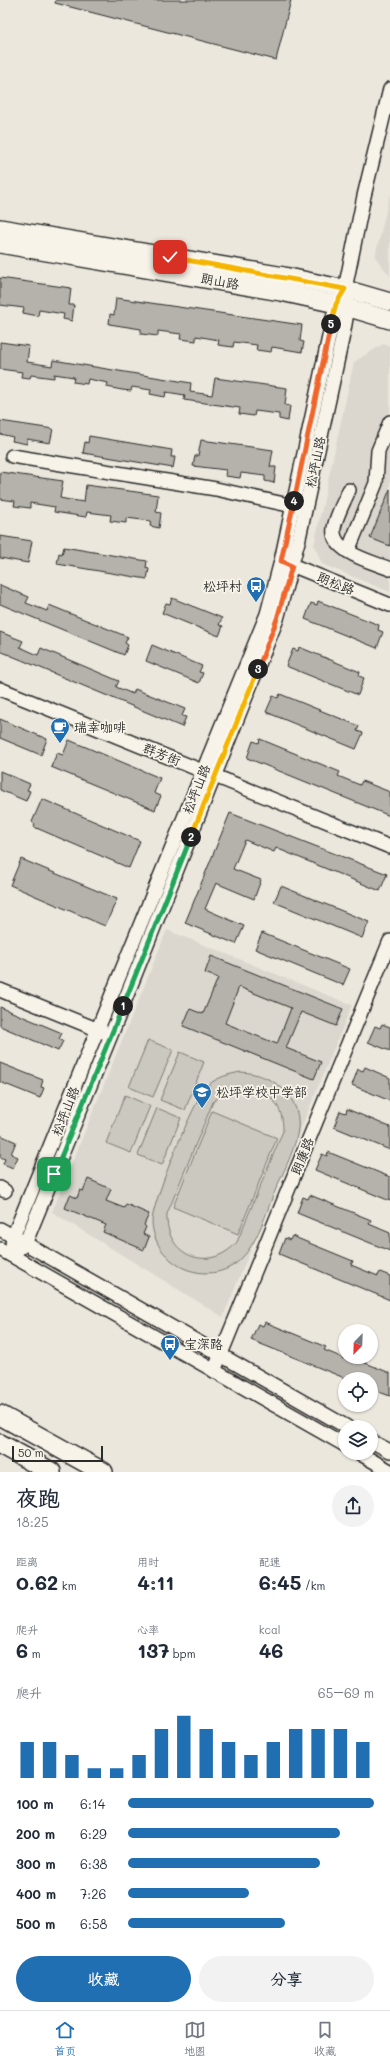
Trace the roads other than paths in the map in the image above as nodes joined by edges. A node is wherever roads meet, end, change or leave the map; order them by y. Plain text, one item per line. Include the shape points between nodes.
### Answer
1 (390, 89) edge
2 (0, 228) edge
3 (0, 244) edge
4 (345, 289) junction
5 (390, 302) edge
6 (342, 306) junction
7 (390, 320) edge
8 (390, 422) edge
9 (12, 456) dead end
10 (349, 490) dead end
11 (299, 507) junction
12 (348, 551) junction
13 (287, 564) junction
14 (390, 569) edge
15 (390, 605) edge
16 (0, 688) edge
17 (210, 774) junction
18 (390, 847) edge
19 (390, 941) edge
20 (0, 990) edge
21 (98, 1030) junction
22 (111, 1035) junction
23 (0, 1229) edge
24 (13, 1237) junction
25 (26, 1244) junction
26 (6, 1252) edge
27 (220, 1355) junction
28 (214, 1371) junction
29 (0, 1416) edge
30 (338, 1422) edge
31 (338, 1441) edge
32 (0, 1444) edge
33 (378, 1445) edge
34 (390, 1452) edge
35 (370, 1460) edge
36 (390, 1471) edge
37 (51, 1472) edge
38 (103, 1472) edge

1 - 4 street, 松坪山路
2 - 4 main road, 朗山路 via 284,276
3 - 6 main road, 朗山路 via 281,292
4 - 5 main road, 朗山路
4 - 6 street, 松坪山路
6 - 7 main road, 朗山路
6 - 11 street, 松坪山路
8 - 12 street via 378,451 376,483
9 - 11 street via 216,489
10 - 12 street via 334,534 337,543
11 - 13 street, 松坪山路
12 - 14 street
13 - 15 street, 朗松路
13 - 17 street, 松坪山路 via 269,606
16 - 17 street, 群芳街
17 - 18 street, 群芳街
17 - 21 street, 松坪山路
17 - 22 street, 松坪山路
19 - 27 street, 朗康路
20 - 21 street
21 - 22 street
21 - 24 street, 松坪山路
22 - 25 street, 松坪山路
23 - 24 street
24 - 25 street
24 - 26 street, 松坪山路
25 - 26 street, 松坪山路
25 - 27 street
26 - 28 street
27 - 28 street, 朗康路
27 - 30 street
28 - 31 street
29 - 38 highway
32 - 37 highway
33 - 34 street
35 - 36 street

